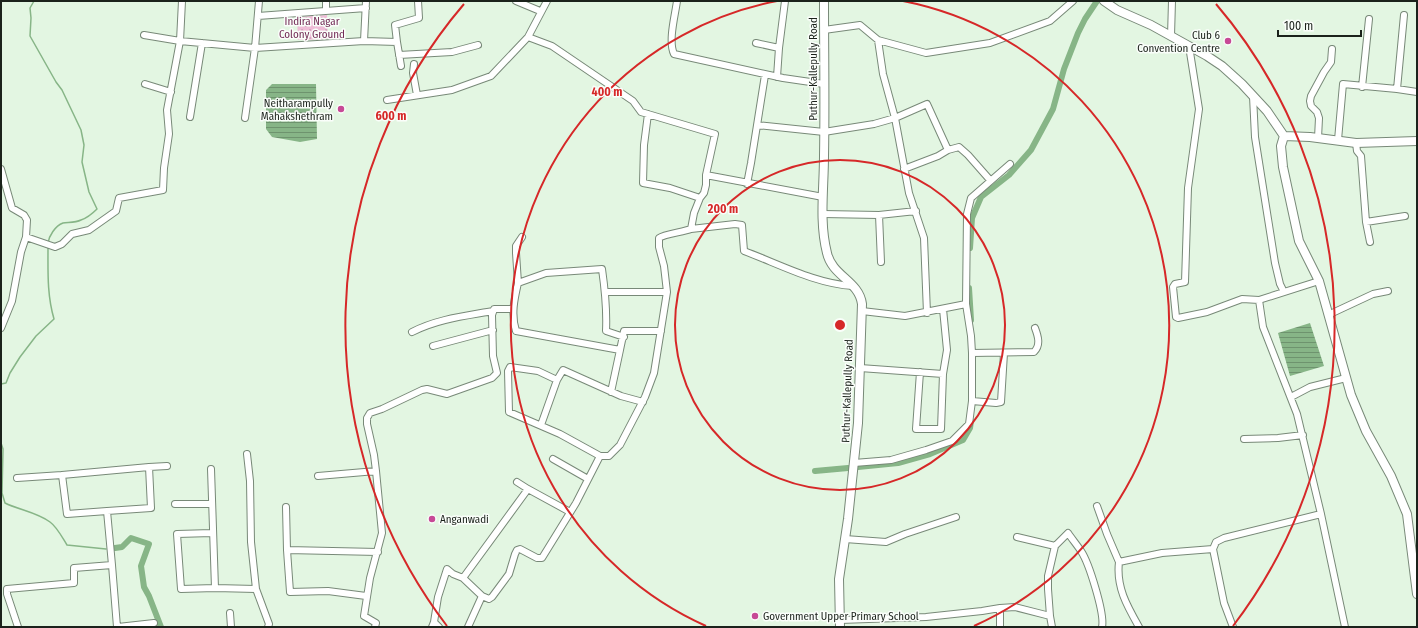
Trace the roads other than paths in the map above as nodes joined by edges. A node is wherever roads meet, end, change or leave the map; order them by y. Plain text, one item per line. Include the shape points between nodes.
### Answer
1 (182, 1) edge
2 (259, 1) edge
3 (326, 1) edge
4 (366, 1) edge
5 (418, 1) edge
6 (516, 1) edge
7 (547, 1) edge
8 (677, 1) edge
9 (785, 1) edge
10 (824, 1) edge
11 (1073, 1) edge
12 (1172, 1) edge
13 (1108, 3) edge
14 (366, 8) junction
15 (326, 11) junction
16 (540, 12) junction
17 (258, 16) junction
18 (1404, 16) dead end
19 (1370, 19) dead end
20 (824, 30) junction
21 (144, 35) dead end
22 (1170, 36) junction
23 (528, 37) junction
24 (878, 40) junction
25 (180, 41) junction
26 (364, 41) junction
27 (397, 42) junction
28 (202, 43) junction
29 (756, 43) dead end
30 (478, 46) dead end
31 (1189, 46) junction
32 (255, 48) junction
33 (779, 48) junction
34 (1332, 49) dead end
35 (399, 55) junction
36 (414, 64) dead end
37 (401, 66) dead end
38 (765, 75) junction
39 (777, 77) junction
40 (145, 84) dead end
41 (824, 84) junction
42 (1362, 87) junction
43 (1397, 89) junction
44 (171, 92) junction
45 (1417, 92) edge
46 (417, 95) junction
47 (1253, 96) junction
48 (387, 100) dead end
49 (648, 114) junction
50 (190, 117) dead end
51 (245, 118) dead end
52 (895, 118) junction
53 (757, 125) junction
54 (824, 132) junction
55 (1284, 136) junction
56 (1318, 138) junction
57 (1338, 140) junction
58 (1417, 141) edge
59 (1356, 143) junction
60 (948, 150) junction
61 (1010, 164) dead end
62 (1, 169) edge
63 (904, 169) junction
64 (706, 175) junction
65 (990, 180) junction
66 (747, 184) junction
67 (824, 197) junction
68 (700, 198) junction
69 (916, 211) junction
70 (823, 214) junction
71 (879, 215) junction
72 (1405, 216) dead end
73 (1366, 222) junction
74 (691, 230) junction
75 (26, 237) junction
76 (522, 237) dead end
77 (1370, 242) dead end
78 (881, 262) dead end
79 (1319, 281) junction
80 (518, 283) junction
81 (853, 286) junction
82 (1388, 291) dead end
83 (605, 292) junction
84 (667, 292) junction
85 (1284, 292) junction
86 (1260, 300) junction
87 (966, 304) junction
88 (513, 309) junction
89 (943, 309) junction
90 (493, 311) junction
91 (862, 311) junction
92 (926, 313) junction
93 (1328, 315) junction
94 (1, 328) edge
95 (1035, 328) dead end
96 (493, 330) junction
97 (661, 331) junction
98 (412, 332) dead end
99 (624, 336) junction
100 (433, 346) dead end
101 (620, 350) junction
102 (972, 353) junction
103 (1004, 353) junction
104 (860, 368) junction
105 (920, 372) junction
106 (943, 374) junction
107 (1346, 378) junction
108 (557, 380) junction
109 (611, 392) junction
110 (1291, 397) junction
111 (972, 401) junction
112 (642, 402) junction
113 (541, 425) junction
114 (1303, 435) junction
115 (1244, 439) dead end
116 (247, 454) dead end
117 (600, 456) junction
118 (553, 459) dead end
119 (854, 463) junction
120 (167, 466) dead end
121 (148, 468) junction
122 (211, 469) dead end
123 (376, 471) junction
124 (62, 475) junction
125 (318, 476) dead end
126 (17, 478) dead end
127 (588, 479) junction
128 (517, 482) dead end
129 (528, 489) junction
130 (175, 504) dead end
131 (211, 504) junction
132 (1097, 506) dead end
133 (286, 507) dead end
134 (107, 511) junction
135 (570, 512) junction
136 (1321, 514) junction
137 (956, 517) dead end
138 (212, 533) junction
139 (1017, 537) dead end
140 (845, 539) junction
141 (1055, 546) junction
142 (1213, 549) junction
143 (287, 550) junction
144 (378, 552) junction
145 (1119, 562) junction
146 (112, 565) junction
147 (463, 578) junction
148 (215, 588) junction
149 (256, 589) junction
150 (1417, 594) edge
151 (366, 596) junction
152 (482, 596) junction
153 (1000, 608) junction
154 (230, 613) dead end
155 (1050, 616) junction
156 (154, 623) dead end
157 (433, 624) edge
158 (840, 624) edge
159 (18, 627) edge
160 (118, 627) edge
161 (231, 627) edge
162 (268, 627) edge
163 (375, 627) edge
164 (439, 627) edge
165 (468, 627) edge
166 (1000, 627) edge
167 (1052, 627) edge
168 (1102, 627) edge
169 (1139, 627) edge
170 (1233, 627) edge
171 (1345, 627) edge

1 - 25 street
2 - 17 street
3 - 15 street
4 - 14 street
5 - 27 street via 419,18 395,25
6 - 16 street
7 - 16 street
8 - 38 street via 673,28 674,54
9 - 33 street
10 - 20 main road, Puthur-Kallepully Road
11 - 24 street via 1050,21 990,43 926,53
12 - 22 street
13 - 22 main road
14 - 15 street
14 - 26 street
15 - 17 street
16 - 23 street
17 - 32 street
18 - 43 street
19 - 42 street
20 - 24 street via 860,26
20 - 41 main road, Puthur-Kallepully Road
21 - 25 street
22 - 31 main road
23 - 46 street via 491,76 452,90
23 - 49 street via 552,46 633,101 641,112
24 - 52 street via 883,74
25 - 28 street
25 - 44 street
26 - 27 street
26 - 32 street
27 - 35 street
28 - 32 street
28 - 50 street
29 - 33 street
30 - 35 street via 452,52
31 - 47 main road via 1222,66
31 - 86 street via 1199,109 1188,188 1185,282 1173,287 1176,317 1207,312 1242,299
32 - 51 street
33 - 39 street
34 - 56 street via 1331,62 1321,76 1310,101 1319,118
35 - 37 street
36 - 46 street
38 - 39 street
38 - 53 street
39 - 41 street
40 - 44 street
41 - 54 main road, Puthur-Kallepully Road
42 - 43 street
42 - 57 street via 1343,84
43 - 45 street
44 - 75 street via 167,110 169,134 163,190 118,198 116,211 89,230 72,234 55,247
46 - 48 street
47 - 55 main road
47 - 85 street via 1255,138 1275,263
49 - 64 street via 715,134
49 - 68 street via 643,183 670,188
52 - 54 street
52 - 60 street via 927,104
52 - 63 street
53 - 54 street
53 - 66 street
54 - 67 main road, Puthur-Kallepully Road
55 - 56 main road
55 - 79 main road via 1281,146 1283,167 1299,241
56 - 57 main road
57 - 59 main road
58 - 59 main road
59 - 73 street via 1361,156
60 - 63 street
60 - 65 street via 959,147
61 - 65 street
62 - 75 street via 12,208 24,215 26,220
63 - 69 street
64 - 66 street
64 - 68 street via 704,193
65 - 87 street via 970,198 967,214
66 - 67 street
67 - 70 main road, Puthur-Kallepully Road
68 - 74 street
69 - 71 street
69 - 92 street via 924,238
70 - 71 street
70 - 81 main road, Puthur-Kallepully Road via 830,264
71 - 78 street
72 - 73 street
73 - 77 street
74 - 81 street via 742,225 744,251 802,275 842,286
74 - 84 street via 659,238
75 - 94 street via 12,301
76 - 80 street via 516,246
79 - 85 street
79 - 93 main road
80 - 83 street via 546,273 602,269
80 - 88 street
81 - 91 main road, Puthur-Kallepully Road via 861,296
82 - 93 street via 1374,294
83 - 84 street
83 - 99 street via 606,331
84 - 97 street
85 - 86 street
86 - 110 street via 1263,327
87 - 89 street
87 - 102 street
88 - 90 street
88 - 101 street via 516,331
89 - 92 street
89 - 106 street via 947,350
90 - 96 street
90 - 98 street via 425,325
91 - 92 street via 905,316
91 - 104 main road, Puthur-Kallepully Road
93 - 107 main road
95 - 103 street via 1038,338 1036,352
96 - 100 street
96 - 123 street via 493,356 497,373 492,378 447,394 422,390 370,413 367,424
97 - 99 street via 624,331
97 - 112 street via 654,373
99 - 101 street
101 - 109 street
102 - 103 street
102 - 111 street
103 - 111 street via 1001,402
104 - 105 street
104 - 119 main road, Puthur-Kallepully Road
105 - 106 street
105 - 106 street via 916,429 941,429
107 - 110 street via 1310,388
107 - 150 main road via 1363,424 1391,476 1407,514
108 - 109 street via 563,370
108 - 113 street
108 - 113 street via 538,371 510,368 508,371 510,412
109 - 112 street
110 - 114 street
111 - 119 street via 969,424 952,441 891,460
112 - 117 street via 620,445 609,456
113 - 117 street
114 - 115 street
114 - 136 street
116 - 149 street
117 - 127 street
118 - 127 street
119 - 140 main road, Puthur-Kallepully Road
120 - 121 street
121 - 124 street
121 - 134 street via 151,508
122 - 131 street
123 - 125 street
123 - 144 street via 382,532
124 - 126 street
124 - 134 street via 67,514
127 - 135 street
128 - 129 street
129 - 135 street
129 - 147 street
130 - 131 street
131 - 138 street
132 - 145 street
133 - 143 street
134 - 146 street
135 - 152 street via 542,558 517,550 509,574 492,597 489,599
136 - 142 street via 1224,538 1216,542
136 - 171 street
137 - 140 street via 886,542
138 - 148 street
138 - 148 street via 177,534 180,589
139 - 141 street
140 - 158 main road, Puthur-Kallepully Road via 839,579
141 - 155 street via 1048,576
141 - 168 street via 1068,533 1082,552 1095,586 1103,620
142 - 145 street via 1162,553
142 - 170 street via 1224,603
143 - 144 street
143 - 151 street via 290,592 328,591
144 - 151 street
145 - 169 street via 1123,599
146 - 159 street via 74,568 74,583 7,589
146 - 160 street
147 - 152 street
147 - 157 street via 448,569 438,597
148 - 149 street
149 - 162 street
151 - 163 street via 364,616 376,623
152 - 165 street
153 - 155 street via 1015,608
153 - 158 street
153 - 166 street
154 - 161 street
155 - 167 street
156 - 160 street
157 - 164 street

